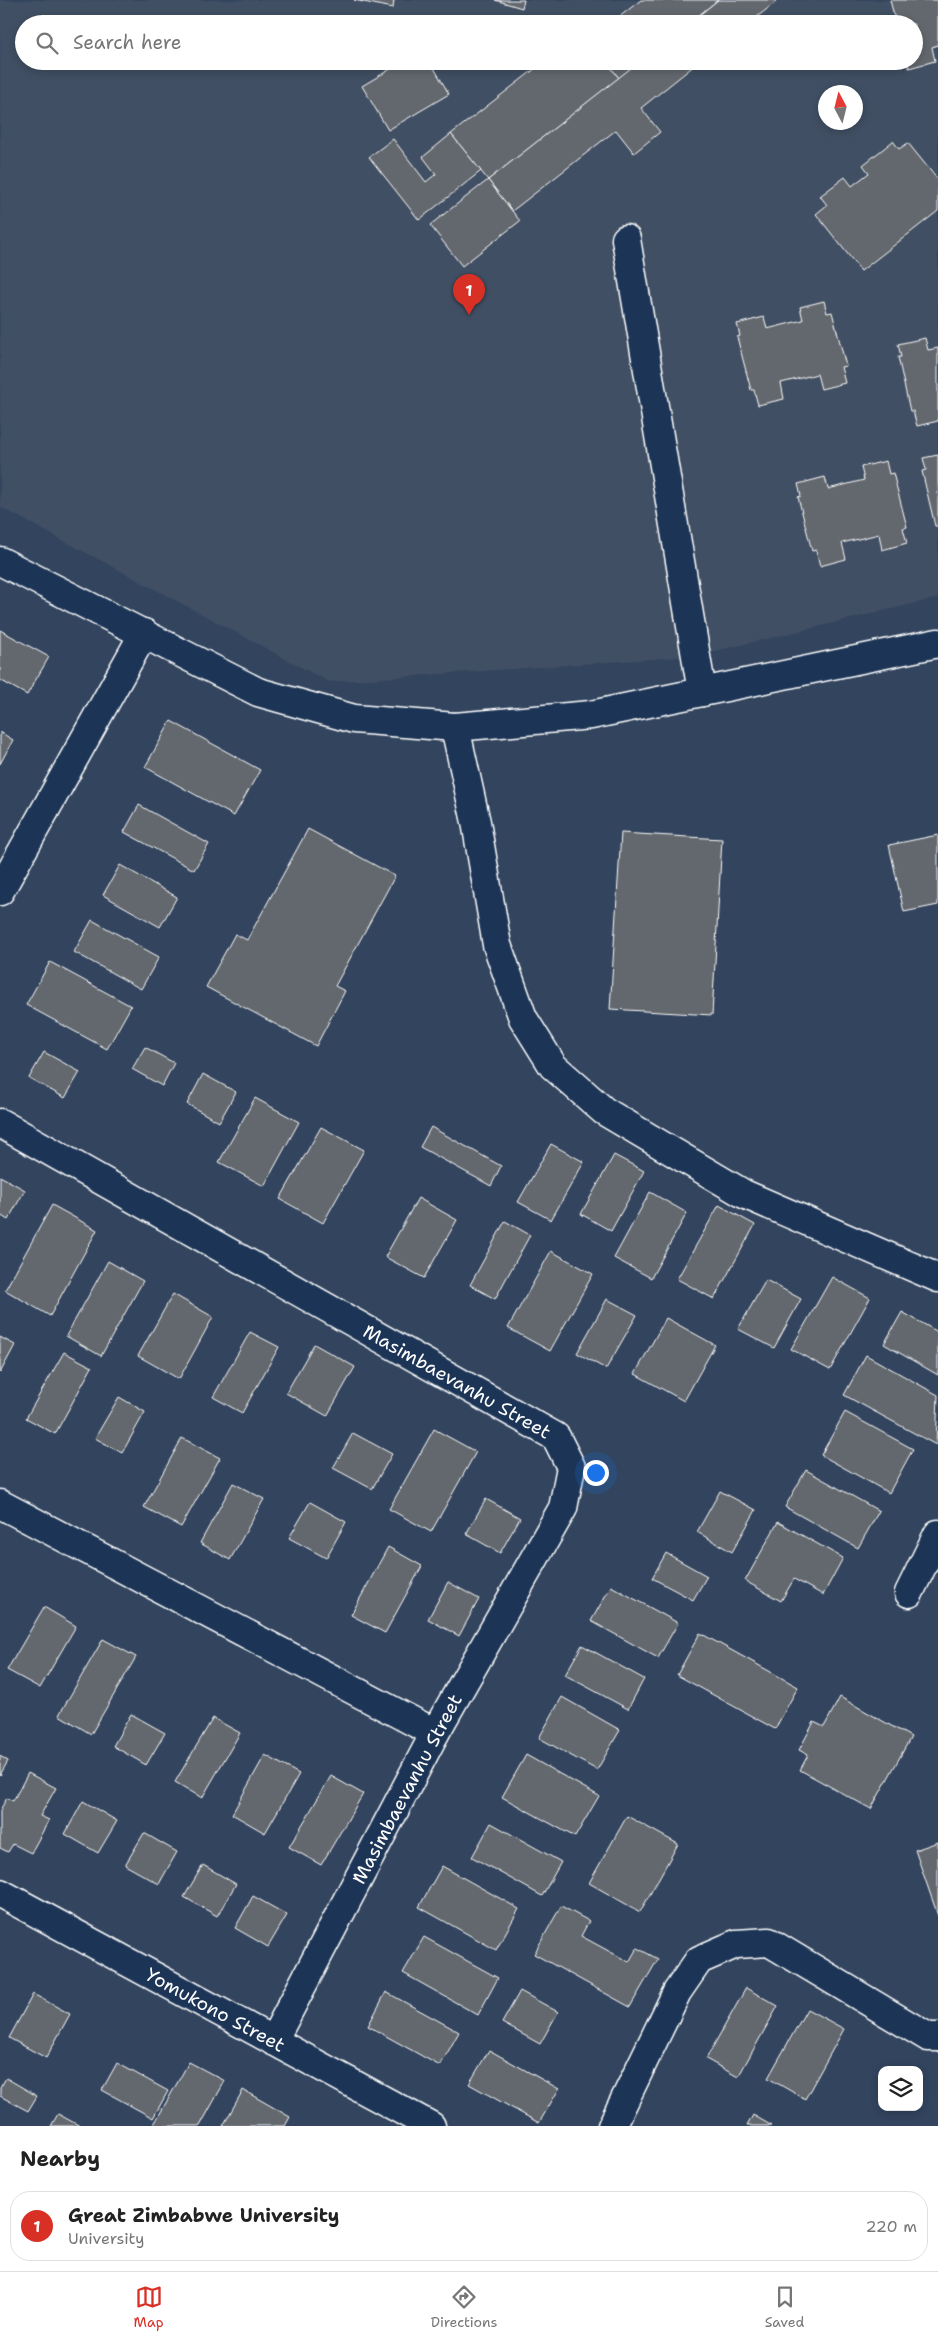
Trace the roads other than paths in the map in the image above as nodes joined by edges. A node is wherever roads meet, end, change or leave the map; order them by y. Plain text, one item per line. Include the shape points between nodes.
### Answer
1 (626, 239) dead end
2 (0, 561) edge
3 (144, 633) junction
4 (938, 643) edge
5 (702, 692) junction
6 (455, 728) junction
7 (0, 892) edge
8 (0, 1123) edge
9 (938, 1278) edge
10 (0, 1504) edge
11 (938, 1534) edge
12 (909, 1593) dead end
13 (435, 1734) junction
14 (0, 1893) edge
15 (938, 2037) edge
16 (273, 2041) junction
17 (430, 2126) edge
18 (612, 2126) edge

1 - 5 street
2 - 3 street
3 - 6 street via 258,692 354,719
3 - 7 street
4 - 5 street
5 - 6 street via 591,715
6 - 9 street via 476,822 497,945 523,1018 552,1066 604,1111 744,1194
8 - 13 street, Masimbaevanhu Street via 556,1436 571,1467 563,1508
10 - 13 street
11 - 12 street
13 - 16 street, Masimbaevanhu Street
14 - 16 street, Yomukono Street
15 - 18 street via 928,2037 769,1942 736,1944 699,1960 677,1992
16 - 17 street, Yomukono Street

